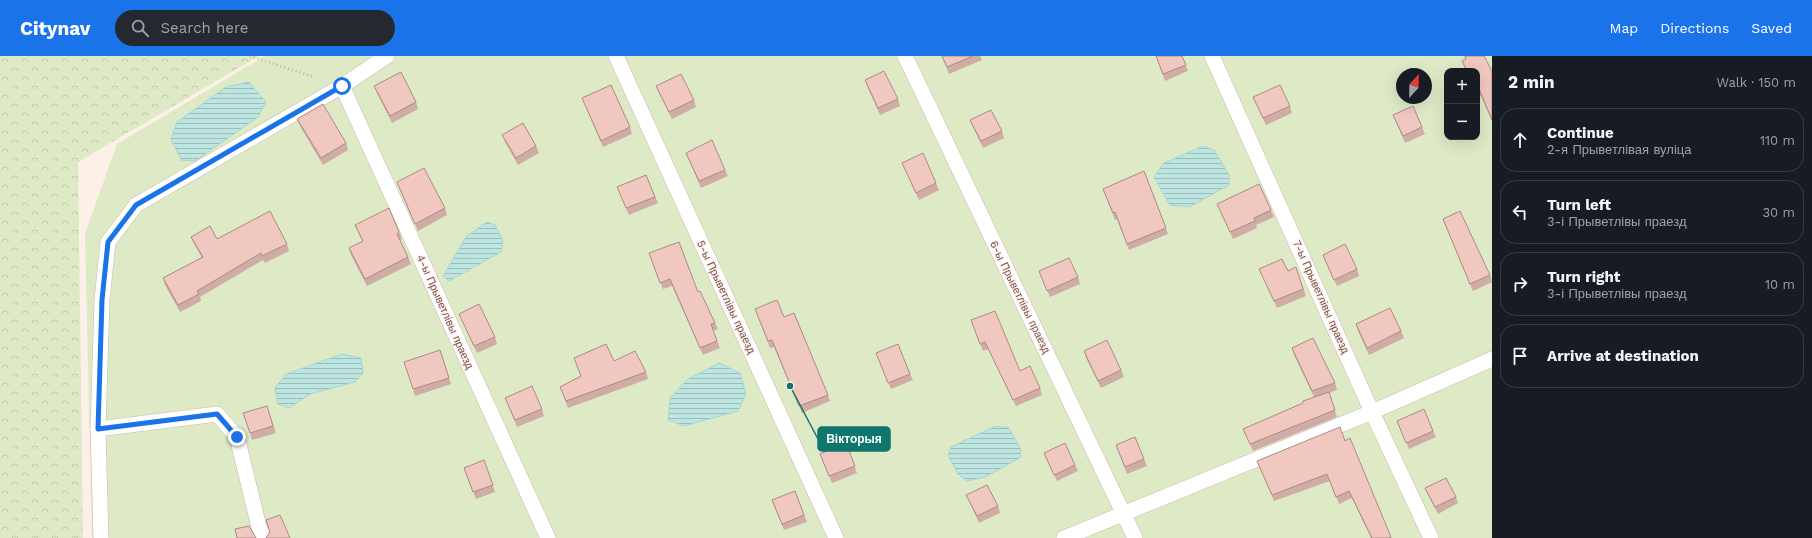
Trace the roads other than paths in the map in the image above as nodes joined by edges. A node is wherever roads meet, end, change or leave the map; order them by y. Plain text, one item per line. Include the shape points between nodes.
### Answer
1 (387, 56) edge
2 (616, 56) edge
3 (905, 56) edge
4 (1212, 56) edge
5 (342, 86) junction
6 (1492, 359) edge
7 (1372, 412) junction
8 (98, 429) junction
9 (1124, 514) junction
10 (100, 538) edge
11 (264, 538) edge
12 (548, 538) edge
13 (836, 538) edge
14 (1064, 538) edge
15 (1135, 538) edge
16 (1431, 538) edge

1 - 5 lane
2 - 13 lane, 5-ы Прыветлівы праезд
3 - 9 lane, 6-ы Прыветлівы праезд
4 - 7 lane, 7-ы Прыветлівы праезд
5 - 8 lane via 136,205 108,242 102,300
5 - 12 lane, 4-ы Прыветлівы праезд
6 - 7 lane
7 - 9 lane
7 - 16 lane, 7-ы Прыветлівы праезд
8 - 10 lane
8 - 11 lane via 217,414 237,437
9 - 14 lane
9 - 15 lane, 6-ы Прыветлівы праезд

